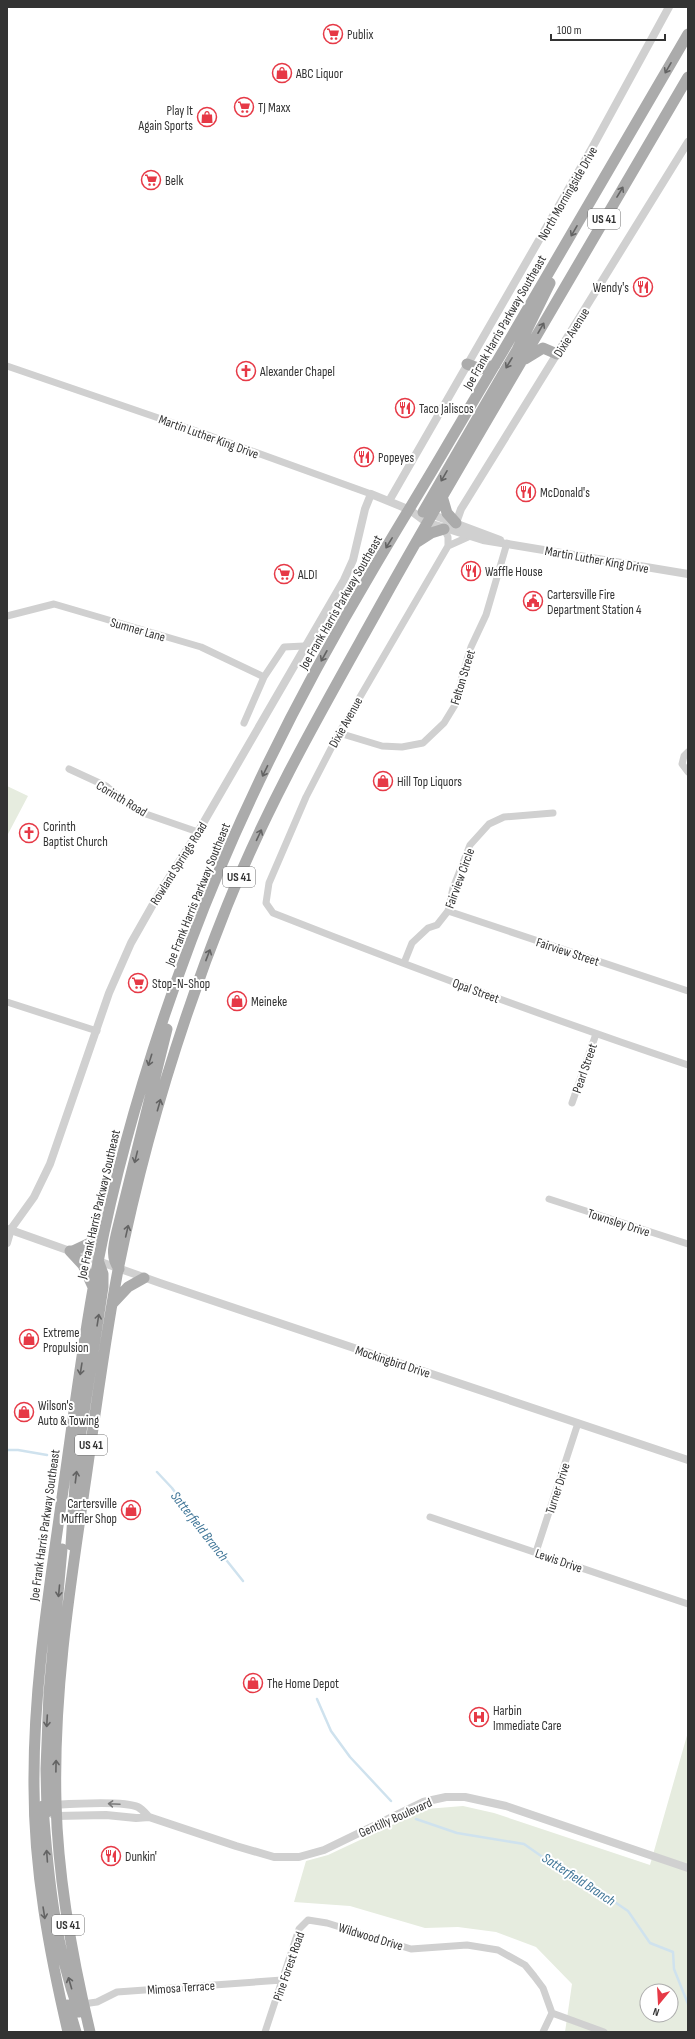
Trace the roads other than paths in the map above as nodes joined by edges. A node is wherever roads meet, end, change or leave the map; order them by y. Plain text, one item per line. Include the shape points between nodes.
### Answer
1 (668, 7) edge
2 (688, 34) edge
3 (688, 78) edge
4 (688, 142) edge
5 (561, 252) junction
6 (557, 354) junction
7 (521, 362) junction
8 (467, 364) junction
9 (496, 365) junction
10 (7, 366) edge
11 (371, 494) junction
12 (442, 496) junction
13 (389, 501) junction
14 (410, 510) junction
15 (427, 516) junction
16 (456, 523) junction
17 (444, 529) junction
18 (468, 536) junction
19 (507, 543) junction
20 (414, 544) junction
21 (448, 546) junction
22 (688, 574) edge
23 (7, 616) edge
24 (304, 646) junction
25 (264, 678) junction
26 (244, 723) dead end
27 (338, 733) junction
28 (688, 752) edge
29 (69, 769) dead end
30 (688, 772) edge
31 (553, 813) dead end
32 (198, 832) junction
33 (268, 907) joint
34 (448, 911) junction
35 (404, 963) junction
36 (688, 991) edge
37 (7, 1002) edge
38 (167, 1010) junction
39 (97, 1031) junction
40 (596, 1034) junction
41 (688, 1065) edge
42 (572, 1103) dead end
43 (549, 1199) dead end
44 (106, 1225) junction
45 (9, 1229) edge
46 (7, 1242) edge
47 (688, 1244) edge
48 (71, 1251) junction
49 (98, 1262) junction
50 (119, 1269) junction
51 (144, 1278) junction
52 (93, 1290) junction
53 (112, 1303) junction
54 (578, 1423) junction
55 (688, 1460) edge
56 (430, 1517) dead end
57 (536, 1552) junction
58 (73, 1571) junction
59 (688, 1604) edge
60 (47, 1809) junction
61 (149, 1818) junction
62 (688, 1868) edge
63 (327, 1923) joint
64 (282, 1980) junction
65 (58, 1990) junction
66 (83, 2004) junction
67 (552, 2013) junction
68 (68, 2032) edge
69 (76, 2032) edge
70 (90, 2032) edge
71 (267, 2032) edge
72 (543, 2032) edge
73 (604, 2032) edge

1 - 8 street, North Morningside Drive via 573,184
2 -> 5 main road, Joe Frank Harris Parkway Southeast / US 41
7 -> 3 main road, Joe Frank Harris Parkway Southeast / US 41
4 - 6 street, Dixie Avenue
5 - 9 main road, Joe Frank Harris Parkway Southeast / US 41
5 -> 15 main road via 548,288 526,334
6 - 7 main road via 543,348
6 - 16 street, Dixie Avenue via 461,509
7 - 12 main road, Joe Frank Harris Parkway Southeast / US 41
8 - 9 main road via 480,369
8 - 13 street, North Morningside Drive
9 - 14 main road, Joe Frank Harris Parkway Southeast / US 41
10 - 11 street, Martin Luther King Drive
11 - 13 street, Martin Luther King Drive
11 - 24 street, Rowland Springs Road via 353,560 344,580
12 - 15 main road, Joe Frank Harris Parkway Southeast / US 41
12 - 16 main road via 447,513
13 - 14 street, Martin Luther King Drive
14 - 15 street, Martin Luther King Drive
14 -> 38 main road, Joe Frank Harris Parkway Southeast / US 41 via 369,576 271,758 214,884
15 - 16 street, Martin Luther King Drive
15 - 17 street, Martin Luther King Drive
15 - 20 main road, Joe Frank Harris Parkway Southeast / US 41
16 - 19 street, Martin Luther King Drive
17 - 18 street, Martin Luther King Drive
17 - 20 main road via 431,533
17 - 21 street via 448,537
18 - 19 street, Martin Luther King Drive
18 - 21 street
19 - 22 street, Martin Luther King Drive
19 - 27 street, Felton Street via 486,615 471,647 455,706 444,723 423,743 402,748 382,746
50 -> 20 main road, Joe Frank Harris Parkway Southeast / US 41 via 147,1148 171,1066 191,1003 228,904 300,749
21 - 27 street, Dixie Avenue
23 - 25 street, Sumner Lane via 54,604 201,647
24 - 25 street via 284,647
24 - 32 street, Rowland Springs Road
25 - 26 street
27 - 33 street, Dixie Avenue via 306,797 272,877 266,894
28 - 30 street via 682,764
29 - 32 street, Corinth Road via 106,786 143,813
31 - 34 street, Fairview Circle via 504,818 489,824 470,845 453,888
32 - 39 street, Rowland Springs Road via 131,943 109,993
33 - 35 street, Opal Street via 273,913
34 - 35 street, Fairview Circle via 437,925 428,928 412,943
34 - 36 street, Fairview Street
35 - 40 street, Opal Street
37 - 39 street
38 -> 44 main road, Joe Frank Harris Parkway Southeast / US 41 via 138,1100
38 -> 50 main road via 166,1035 114,1248 114,1262
39 - 45 street, Rowland Springs Road via 45,1176 28,1206
40 - 41 street, Opal Street
40 - 42 street, Pearl Street
43 - 47 street, Townsley Drive
44 - 48 main road via 90,1243
44 - 49 main road, Joe Frank Harris Parkway Southeast / US 41
45 - 46 street, Rowland Springs Road
45 - 48 street, Mockingbird Drive
48 - 49 street, Mockingbird Drive
48 - 52 main road via 83,1266
49 - 50 street, Mockingbird Drive
49 - 52 main road, Joe Frank Harris Parkway Southeast / US 41
58 -> 49 main road via 70,1537 75,1484 103,1287 103,1274
50 - 51 street, Mockingbird Drive
50 - 53 main road, Joe Frank Harris Parkway Southeast / US 41
51 - 53 main road via 128,1287
51 - 54 street, Mockingbird Drive
52 -> 60 main road, Joe Frank Harris Parkway Southeast / US 41 via 39,1668 34,1748
53 - 58 main road, Joe Frank Harris Parkway Southeast / US 41
54 - 55 street, Mockingbird Drive
54 - 57 street, Turner Drive
56 - 57 street, Lewis Drive
57 - 59 street, Lewis Drive
60 -> 58 main road, Joe Frank Harris Parkway Southeast / US 41
60 - 61 street, Gentilly Boulevard
61 -> 60 street, Gentilly Boulevard via 138,1807 128,1805
60 -> 65 main road, Joe Frank Harris Parkway Southeast / US 41 via 41,1892
60 - 66 main road, Joe Frank Harris Parkway Southeast / US 41
70 -> 60 main road via 76,2004 56,1928 50,1884
61 - 62 street, Gentilly Boulevard via 258,1853 290,1858 324,1850 423,1802 446,1797 465,1797 501,1805
63 - 64 street, Pine Forest Road via 308,1920 299,1929
63 - 67 street, Wildwood Drive via 411,1949 466,1945 498,1950 524,1965 534,1976 543,1988
64 - 66 street, Mimosa Terrace via 118,1992 97,2002
64 - 71 street, Pine Forest Road
65 - 68 main road, Joe Frank Harris Parkway Southeast / US 41
65 - 69 main road via 67,2003
66 - 70 main road, Joe Frank Harris Parkway Southeast / US 41
67 - 72 street
67 - 73 street

